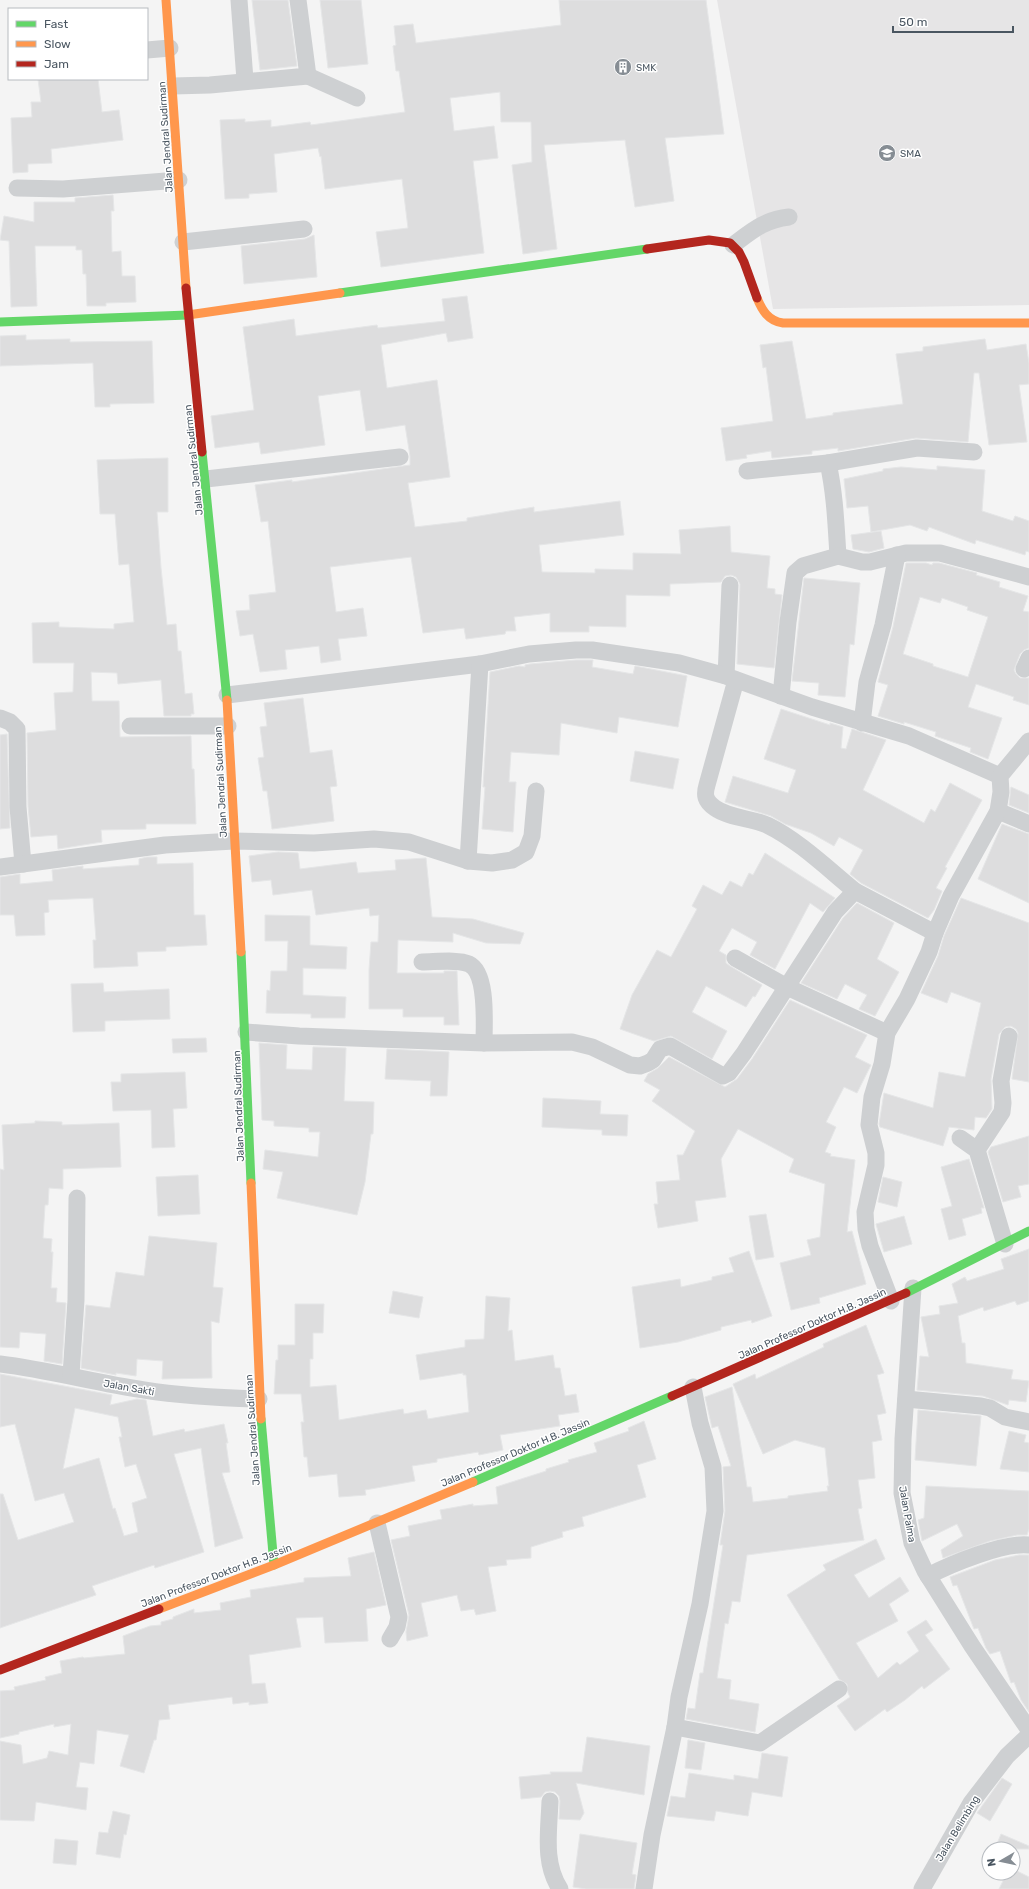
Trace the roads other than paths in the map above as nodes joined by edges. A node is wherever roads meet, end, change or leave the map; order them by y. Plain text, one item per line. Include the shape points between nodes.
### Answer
1 (166, 0) edge
2 (239, 0) edge
3 (298, 0) edge
4 (170, 48) junction
5 (148, 50) edge
6 (308, 76) junction
7 (245, 80) junction
8 (173, 86) junction
9 (357, 98) dead end
10 (179, 180) junction
11 (17, 188) dead end
12 (789, 217) dead end
13 (304, 230) dead end
14 (183, 242) junction
15 (733, 245) junction
16 (188, 315) junction
17 (0, 322) edge
18 (1029, 323) edge
19 (974, 452) dead end
20 (400, 457) dead end
21 (828, 463) junction
22 (747, 471) dead end
23 (206, 479) junction
24 (897, 555) junction
25 (838, 556) junction
26 (1029, 577) edge
27 (730, 585) dead end
28 (480, 664) junction
29 (730, 678) junction
30 (227, 695) junction
31 (781, 696) junction
32 (0, 718) edge
33 (862, 723) junction
34 (130, 726) dead end
35 (228, 726) junction
36 (1029, 741) edge
37 (1000, 776) junction
38 (536, 791) dead end
39 (998, 811) junction
40 (1029, 824) edge
41 (234, 841) junction
42 (468, 861) junction
43 (23, 864) junction
44 (0, 867) edge
45 (855, 891) junction
46 (935, 933) junction
47 (735, 958) dead end
48 (422, 962) dead end
49 (787, 987) junction
50 (246, 1032) junction
51 (888, 1033) junction
52 (1009, 1036) dead end
53 (484, 1043) junction
54 (960, 1138) dead end
55 (977, 1150) junction
56 (77, 1198) dead end
57 (1029, 1231) edge
58 (1005, 1244) junction
59 (913, 1288) junction
60 (891, 1301) junction
61 (0, 1364) edge
62 (71, 1375) junction
63 (693, 1387) junction
64 (259, 1399) junction
65 (906, 1399) junction
66 (1029, 1422) edge
67 (377, 1523) junction
68 (1029, 1545) edge
69 (274, 1565) junction
70 (928, 1576) junction
71 (390, 1639) dead end
72 (0, 1670) edge
73 (839, 1689) dead end
74 (675, 1727) junction
75 (1029, 1730) edge
76 (1029, 1735) edge
77 (550, 1801) dead end
78 (560, 1889) edge
79 (644, 1889) edge
80 (922, 1889) edge

1 - 4 main road, Jalan Jendral Sudirman
2 - 7 street
3 - 6 street
4 - 5 street
4 - 8 main road, Jalan Jendral Sudirman
6 - 7 street
6 - 9 street
7 - 8 street via 210,85
8 - 10 main road, Jalan Jendral Sudirman
10 - 11 street via 63,189
10 - 14 main road, Jalan Jendral Sudirman
12 - 15 street via 776,218 760,224
13 - 14 street
14 - 16 main road, Jalan Jendral Sudirman
15 - 16 main road via 723,240 709,240
15 - 18 main road via 747,268 759,303 774,321 799,324
16 - 17 main road
16 - 23 main road, Jalan Jendral Sudirman
19 - 21 street via 917,448
20 - 23 street
21 - 22 street
21 - 25 street via 835,500
23 - 30 main road, Jalan Jendral Sudirman
24 - 25 street via 866,562
24 - 26 street via 918,552 940,553
24 - 33 street via 883,625 867,682
25 - 31 street via 803,566 795,573
27 - 29 street
28 - 29 street via 528,654 592,650 679,663
28 - 30 street
28 - 42 street
29 - 31 street
29 - 45 street via 704,794 706,798 716,809 767,825 782,834 811,853
30 - 35 main road, Jalan Jendral Sudirman
31 - 33 street
32 - 43 street via 10,722 17,729 18,807
33 - 37 street via 920,740
34 - 35 street
35 - 41 main road, Jalan Jendral Sudirman
36 - 37 street
37 - 39 street
38 - 42 street via 532,836 526,852 512,860 492,863
39 - 40 street
39 - 46 street via 951,896
41 - 42 street via 314,843 389,839 414,843
41 - 43 street via 165,845
41 - 50 main road, Jalan Jendral Sudirman
43 - 44 street
45 - 46 street
45 - 49 street via 835,912
46 - 51 street via 910,993
47 - 49 street
48 - 53 street via 462,962 475,968 482,988
49 - 51 street
49 - 53 street via 744,1053 725,1076 670,1046 660,1049 653,1060 640,1066 630,1065 592,1047 572,1042
50 - 53 street
50 - 64 main road, Jalan Jendral Sudirman
51 - 60 street via 870,1108 869,1125 876,1153 876,1165 865,1212 870,1246
52 - 55 street via 1001,1081 1002,1112
54 - 55 street
55 - 58 street
56 - 62 street via 76,1300
57 - 58 main road, Jalan Professor Doktor H.B. Jassin
58 - 59 main road, Jalan Professor Doktor H.B. Jassin
59 - 60 main road, Jalan Professor Doktor H.B. Jassin
59 - 65 street, Jalan Palma
60 - 63 main road, Jalan Professor Doktor H.B. Jassin
61 - 62 street, Jalan Sakti
62 - 64 street, Jalan Sakti via 143,1390 199,1397
63 - 67 main road, Jalan Professor Doktor H.B. Jassin
63 - 74 street via 713,1467 715,1511 700,1604 679,1697
64 - 69 main road, Jalan Jendral Sudirman
65 - 66 street via 981,1406 1006,1417
65 - 70 street, Jalan Palma via 902,1493 912,1543
67 - 69 main road, Jalan Professor Doktor H.B. Jassin
67 - 71 street via 399,1617
68 - 70 street via 1007,1546 946,1567
69 - 72 main road, Jalan Professor Doktor H.B. Jassin
70 - 75 street, Jalan Palma
73 - 74 street via 760,1742
74 - 79 street via 652,1834
76 - 80 street, Jalan Belimbing via 1007,1756 970,1803
77 - 78 street via 549,1860 554,1880

